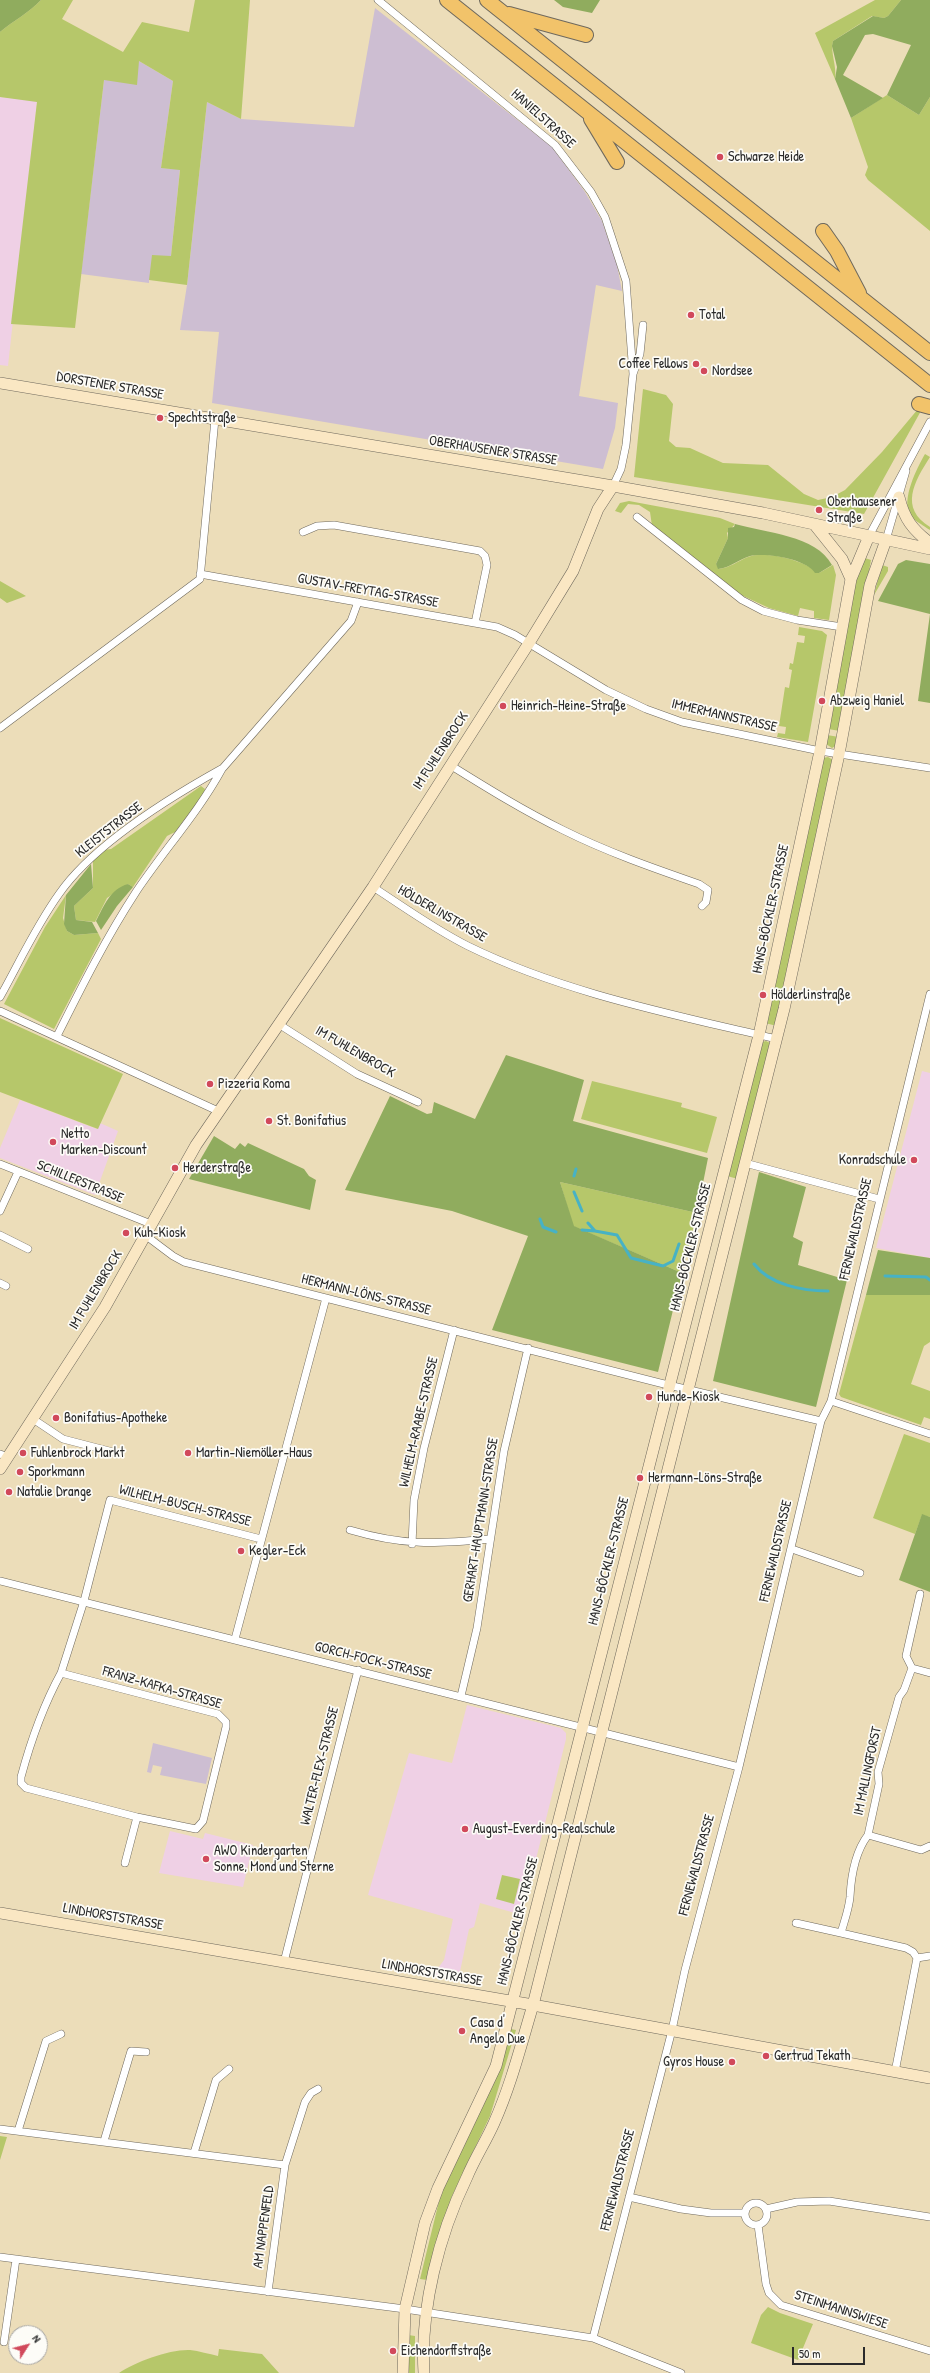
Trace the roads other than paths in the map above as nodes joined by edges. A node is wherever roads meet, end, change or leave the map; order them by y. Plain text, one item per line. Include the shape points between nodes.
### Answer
1 (378, 0) edge
2 (447, 0) edge
3 (487, 0) edge
4 (503, 13) junction
5 (586, 35) dead end
6 (585, 110) junction
7 (617, 162) dead end
8 (823, 231) dead end
9 (862, 299) junction
10 (643, 325) dead end
11 (930, 353) edge
12 (633, 374) junction
13 (0, 383) edge
14 (930, 385) edge
15 (215, 419) junction
16 (930, 422) edge
17 (909, 458) junction
18 (613, 486) junction
19 (899, 497) junction
20 (636, 517) dead end
21 (814, 524) junction
22 (303, 532) dead end
23 (869, 536) junction
24 (886, 540) junction
25 (930, 543) edge
26 (930, 549) edge
27 (200, 574) junction
28 (851, 579) junction
29 (358, 602) junction
30 (475, 623) junction
31 (842, 627) junction
32 (529, 643) junction
33 (0, 728) edge
34 (820, 751) junction
35 (839, 754) junction
36 (450, 765) junction
37 (930, 768) edge
38 (222, 769) junction
39 (372, 887) junction
40 (702, 906) dead end
41 (930, 994) edge
42 (0, 997) edge
43 (0, 1011) edge
44 (280, 1025) junction
45 (759, 1035) junction
46 (57, 1036) junction
47 (776, 1039) junction
48 (418, 1102) dead end
49 (218, 1111) junction
50 (745, 1163) junction
51 (0, 1164) edge
52 (18, 1172) junction
53 (879, 1199) junction
54 (0, 1210) edge
55 (151, 1224) junction
56 (0, 1235) edge
57 (146, 1235) junction
58 (28, 1249) dead end
59 (326, 1298) junction
60 (454, 1330) junction
61 (528, 1348) junction
62 (671, 1386) junction
63 (688, 1390) junction
64 (831, 1401) junction
65 (33, 1419) junction
66 (821, 1421) junction
67 (930, 1434) edge
68 (117, 1453) dead end
69 (4, 1456) edge
70 (0, 1469) edge
71 (350, 1530) dead end
72 (261, 1539) junction
73 (490, 1539) junction
74 (412, 1544) junction
75 (792, 1549) junction
76 (860, 1573) dead end
77 (0, 1581) edge
78 (920, 1594) dead end
79 (84, 1601) junction
80 (235, 1639) junction
81 (912, 1668) junction
82 (358, 1670) junction
83 (61, 1672) junction
84 (930, 1673) edge
85 (461, 1696) junction
86 (583, 1727) junction
87 (600, 1732) junction
88 (739, 1767) junction
89 (137, 1817) junction
90 (868, 1835) junction
91 (930, 1846) edge
92 (125, 1863) dead end
93 (0, 1913) edge
94 (796, 1923) dead end
95 (841, 1933) junction
96 (930, 1956) edge
97 (918, 1958) junction
98 (284, 1962) junction
99 (513, 2002) junction
100 (533, 2005) junction
101 (672, 2030) junction
102 (61, 2034) dead end
103 (146, 2052) dead end
104 (229, 2069) dead end
105 (895, 2072) junction
106 (930, 2078) edge
107 (318, 2089) dead end
108 (0, 2128) edge
109 (18, 2131) junction
110 (104, 2141) junction
111 (194, 2153) junction
112 (285, 2165) junction
113 (629, 2197) junction
114 (766, 2209) junction
115 (745, 2213) junction
116 (930, 2216) edge
117 (758, 2225) junction
118 (0, 2257) edge
119 (16, 2259) junction
120 (268, 2292) junction
121 (405, 2309) junction
122 (426, 2312) junction
123 (593, 2338) junction
124 (4, 2342) dead end
125 (930, 2351) edge
126 (403, 2373) edge
127 (424, 2373) edge
128 (681, 2373) edge

1 - 12 street, HANIELSTRASSE via 555,145 591,192 605,217 626,282
2 - 6 highway
3 - 4 highway
4 - 5 highway
4 - 9 highway
6 - 7 highway
6 - 14 highway
8 - 9 highway via 837,251
9 - 11 highway
10 - 12 street, HANIELSTRASSE via 640,354
12 - 18 street, HANIELSTRASSE via 622,469
13 - 15 main road, DORSTENER STRASSE
15 - 18 main road, OBERHAUSENER STRASSE
15 - 27 street
16 - 17 street
17 - 19 street
17 - 23 street
18 - 21 main road, OBERHAUSENER STRASSE
18 - 32 main road, IM FUHLENBROCK via 598,509 573,571
19 - 24 street
19 - 25 main road via 908,523
20 - 31 street via 742,600 763,611
21 - 23 main road, OBERHAUSENER STRASSE
21 - 28 main road via 842,559
22 - 30 street via 317,526 334,525 480,551 485,556 487,565
23 - 24 main road, OBERHAUSENER STRASSE
23 - 28 main road, HANS-BÖCKLER-STRASSE
24 - 26 main road, OBERHAUSENER STRASSE
24 - 35 main road via 869,591
27 - 29 street, GUSTAV-FREYTAG-STRASSE
27 - 33 street via 200,579
28 - 31 main road, HANS-BÖCKLER-STRASSE
29 - 30 street, GUSTAV-FREYTAG-STRASSE
29 - 38 street, KLEISTSTRASSE via 351,621
30 - 32 street, GUSTAV-FREYTAG-STRASSE via 507,630
31 - 34 main road, HANS-BÖCKLER-STRASSE
32 - 34 street, IMMERMANNSTRASSE via 606,690 646,709 682,722
32 - 36 main road, IM FUHLENBROCK
34 - 35 street, IMMERMANNSTRASSE
34 - 45 main road, HANS-BÖCKLER-STRASSE
35 - 37 street, IMMERMANNSTRASSE
35 - 47 main road
36 - 39 main road, IM FUHLENBROCK
36 - 40 street via 564,831 630,860 698,884 708,890 706,902
38 - 42 street, KLEISTSTRASSE via 132,826 88,860 59,894
38 - 46 street, KLEISTSTRASSE via 117,923 96,957
39 - 44 main road, IM FUHLENBROCK
39 - 45 street, HÖLDERLINSTRASSE via 452,938 521,969 587,992
41 - 53 street, FERNEWALDSTRASSE
43 - 46 street
44 - 48 street, IM FUHLENBROCK via 357,1074
44 - 49 main road, IM FUHLENBROCK
45 - 47 street, HÖLDERLINSTRASSE
45 - 62 main road, HANS-BÖCKLER-STRASSE
46 - 49 street
47 - 50 main road
49 - 55 main road, IM FUHLENBROCK
50 - 53 street
50 - 63 main road
51 - 52 street, SCHILLERSTRASSE
52 - 54 street
52 - 55 street, SCHILLERSTRASSE
53 - 64 street, FERNEWALDSTRASSE
55 - 57 main road, IM FUHLENBROCK
56 - 58 street
57 - 59 street, HERMANN-LÖNS-STRASSE via 184,1262
57 - 65 main road, IM FUHLENBROCK via 105,1307
59 - 60 street, HERMANN-LÖNS-STRASSE
59 - 72 street
60 - 61 street, HERMANN-LÖNS-STRASSE
60 - 74 street, WILHELM-RAABE-STRASSE via 424,1448 414,1500
61 - 62 street, HERMANN-LÖNS-STRASSE
61 - 73 street, GERHART-HAUPTMANN-STRASSE via 504,1452
62 - 63 street, HERMANN-LÖNS-STRASSE
62 - 86 main road, HANS-BÖCKLER-STRASSE
63 - 66 street, HERMANN-LÖNS-STRASSE
63 - 87 main road
64 - 66 street, FERNEWALDSTRASSE
64 - 67 street
65 - 68 street via 63,1439
65 - 69 main road, IM FUHLENBROCK
66 - 75 street, FERNEWALDSTRASSE
69 - 70 main road, IM FUHLENBROCK
71 - 74 street
72 - 79 street, WILHELM-BUSCH-STRASSE via 110,1500
72 - 80 street
73 - 74 street
73 - 85 street, GERHART-HAUPTMANN-STRASSE via 477,1628
75 - 76 street
75 - 88 street, FERNEWALDSTRASSE
77 - 79 street, GORCH-FOCK-STRASSE
78 - 81 street via 906,1656
79 - 80 street, GORCH-FOCK-STRASSE
79 - 83 street, FRANZ-KAFKA-STRASSE
80 - 82 street, GORCH-FOCK-STRASSE
81 - 84 street
81 - 90 street, IM MALLINGFORST via 904,1690 898,1697 878,1772 879,1784
82 - 85 street, GORCH-FOCK-STRASSE
82 - 98 street, WALTER-FLEX-STRASSE
83 - 89 street, FRANZ-KAFKA-STRASSE via 34,1730 21,1783 31,1790
83 - 89 street, FRANZ-KAFKA-STRASSE via 218,1714 226,1722 200,1826 190,1830
85 - 86 street, GORCH-FOCK-STRASSE
86 - 87 street, GORCH-FOCK-STRASSE
86 - 99 main road, HANS-BÖCKLER-STRASSE
87 - 88 street, GORCH-FOCK-STRASSE
87 - 100 main road
88 - 101 street, FERNEWALDSTRASSE via 685,1970
89 - 92 street
90 - 91 street, IM MALLINGFORST via 921,1850
90 - 95 street, IM MALLINGFORST via 861,1843 849,1885 850,1897
93 - 98 main road, LINDHORSTSTRASSE
94 - 95 street
95 - 97 street via 906,1948
96 - 97 street
97 - 105 street
98 - 99 main road, LINDHORSTSTRASSE
99 - 100 main road, LINDHORSTSTRASSE
99 - 121 main road, HANS-BÖCKLER-STRASSE via 496,2066 438,2188 428,2216
100 - 101 main road, LINDHORSTSTRASSE
100 - 122 main road via 510,2083 494,2124 466,2178 437,2256
101 - 105 main road, LINDHORSTSTRASSE
101 - 113 street, FERNEWALDSTRASSE
102 - 109 street via 46,2041
103 - 110 street via 131,2051
104 - 111 street via 216,2080
105 - 106 main road, LINDHORSTSTRASSE
107 - 112 street, AM NAPPENFELD via 310,2093 305,2102
108 - 109 street
109 - 110 street
110 - 111 street
111 - 112 street
112 - 120 street, AM NAPPENFELD
113 - 115 street via 681,2209 711,2213
113 - 123 street, FERNEWALDSTRASSE
114 - 115 street via 754,2203
114 - 116 street via 797,2202 829,2201
114 - 117 street via 765,2220
115 - 117 street via 750,2224
117 - 125 street, STEINMANNSWIESE via 766,2284 769,2293 781,2305
118 - 119 street
119 - 120 street
119 - 124 street
120 - 121 street
121 - 122 street
121 - 126 main road, HANS-BÖCKLER-STRASSE
122 - 123 street
122 - 127 main road
123 - 128 street

